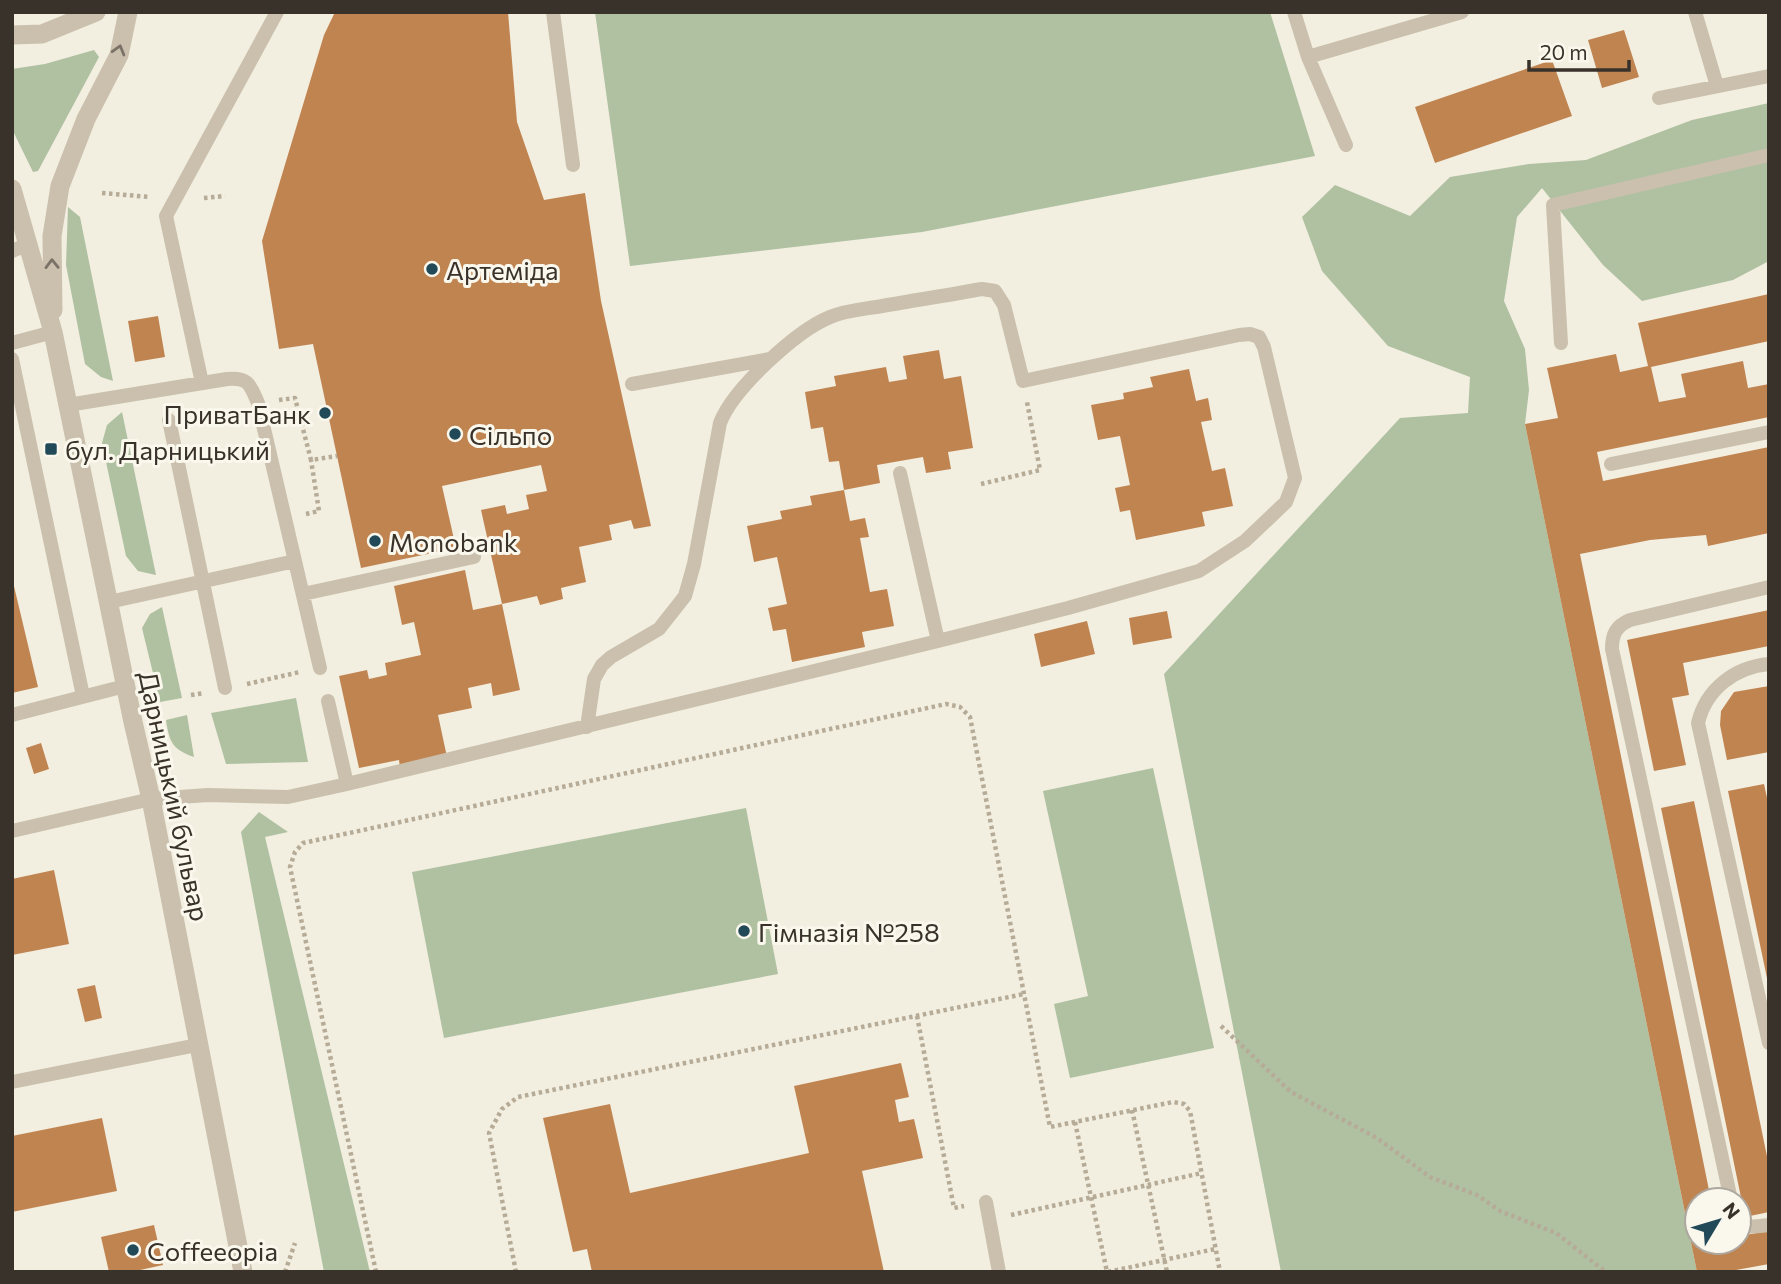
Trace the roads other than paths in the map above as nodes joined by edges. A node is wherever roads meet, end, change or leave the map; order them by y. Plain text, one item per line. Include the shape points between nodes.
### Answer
1 (96, 12) edge
2 (128, 12) edge
3 (277, 12) edge
4 (554, 12) edge
5 (1294, 12) edge
6 (1462, 12) edge
7 (1695, 12) edge
8 (12, 35) edge
9 (1308, 57) junction
10 (1769, 76) edge
11 (1717, 86) junction
12 (1659, 98) dead end
13 (1346, 145) dead end
14 (1769, 155) edge
15 (573, 164) dead end
16 (12, 189) edge
17 (19, 248) edge
18 (53, 332) junction
19 (12, 343) edge
20 (1561, 343) dead end
21 (12, 359) edge
22 (770, 359) junction
23 (202, 383) junction
24 (632, 384) dead end
25 (68, 405) junction
26 (169, 420) dead end
27 (1769, 432) edge
28 (1611, 464) dead end
29 (900, 472) dead end
30 (474, 557) dead end
31 (295, 561) junction
32 (1769, 587) edge
33 (303, 594) junction
34 (108, 602) junction
35 (938, 641) junction
36 (1769, 664) edge
37 (320, 668) road end
38 (125, 686) junction
39 (225, 688) road end
40 (83, 696) junction
41 (328, 701) dead end
42 (12, 715) edge
43 (587, 727) junction
44 (347, 784) junction
45 (152, 799) junction
46 (12, 831) edge
47 (1769, 1042) edge
48 (197, 1045) junction
49 (12, 1082) edge
50 (1728, 1186) edge
51 (986, 1202) road end
52 (243, 1272) edge
53 (999, 1272) edge

1 - 8 street via 42,34
18 -> 2 street, Дарницький бульвар via 52,236 60,186 86,118 119,55
3 - 23 lane via 166,216
4 - 15 lane
5 - 9 lane
6 - 9 lane
7 - 11 lane
9 - 13 lane
10 - 11 lane
11 - 12 lane
14 - 20 lane via 1553,205
16 - 17 street, Дарницький бульвар
17 - 18 street, Дарницький бульвар
18 - 19 lane
18 - 25 street, Дарницький бульвар
21 - 40 lane
22 - 24 lane
22 - 35 lane via 832,316 982,289 995,291 1004,305 1023,381 1239,335 1259,337 1295,478 1286,502 1245,541 1199,571
22 - 43 lane via 732,400 720,423 685,596 659,629 602,665 594,679
23 - 25 lane
23 - 31 lane via 238,378 249,383 258,403
25 - 34 street, Дарницький бульвар
26 - 39 lane
27 - 28 lane
29 - 35 lane
30 - 33 lane
31 - 33 lane
31 - 34 lane
32 - 50 lane via 1630,620 1621,624 1612,639
33 - 37 lane
34 - 38 street, Дарницький бульвар
35 - 43 lane
36 - 47 lane via 1732,675 1701,707 1698,723
38 - 40 lane
38 - 45 street, Дарницький бульвар
40 - 42 lane
41 - 44 lane
43 - 44 lane
44 - 45 lane via 288,797
45 - 46 lane
45 - 48 street, Дарницький бульвар
48 - 49 lane
48 - 52 street, Дарницький бульвар
51 - 53 lane

